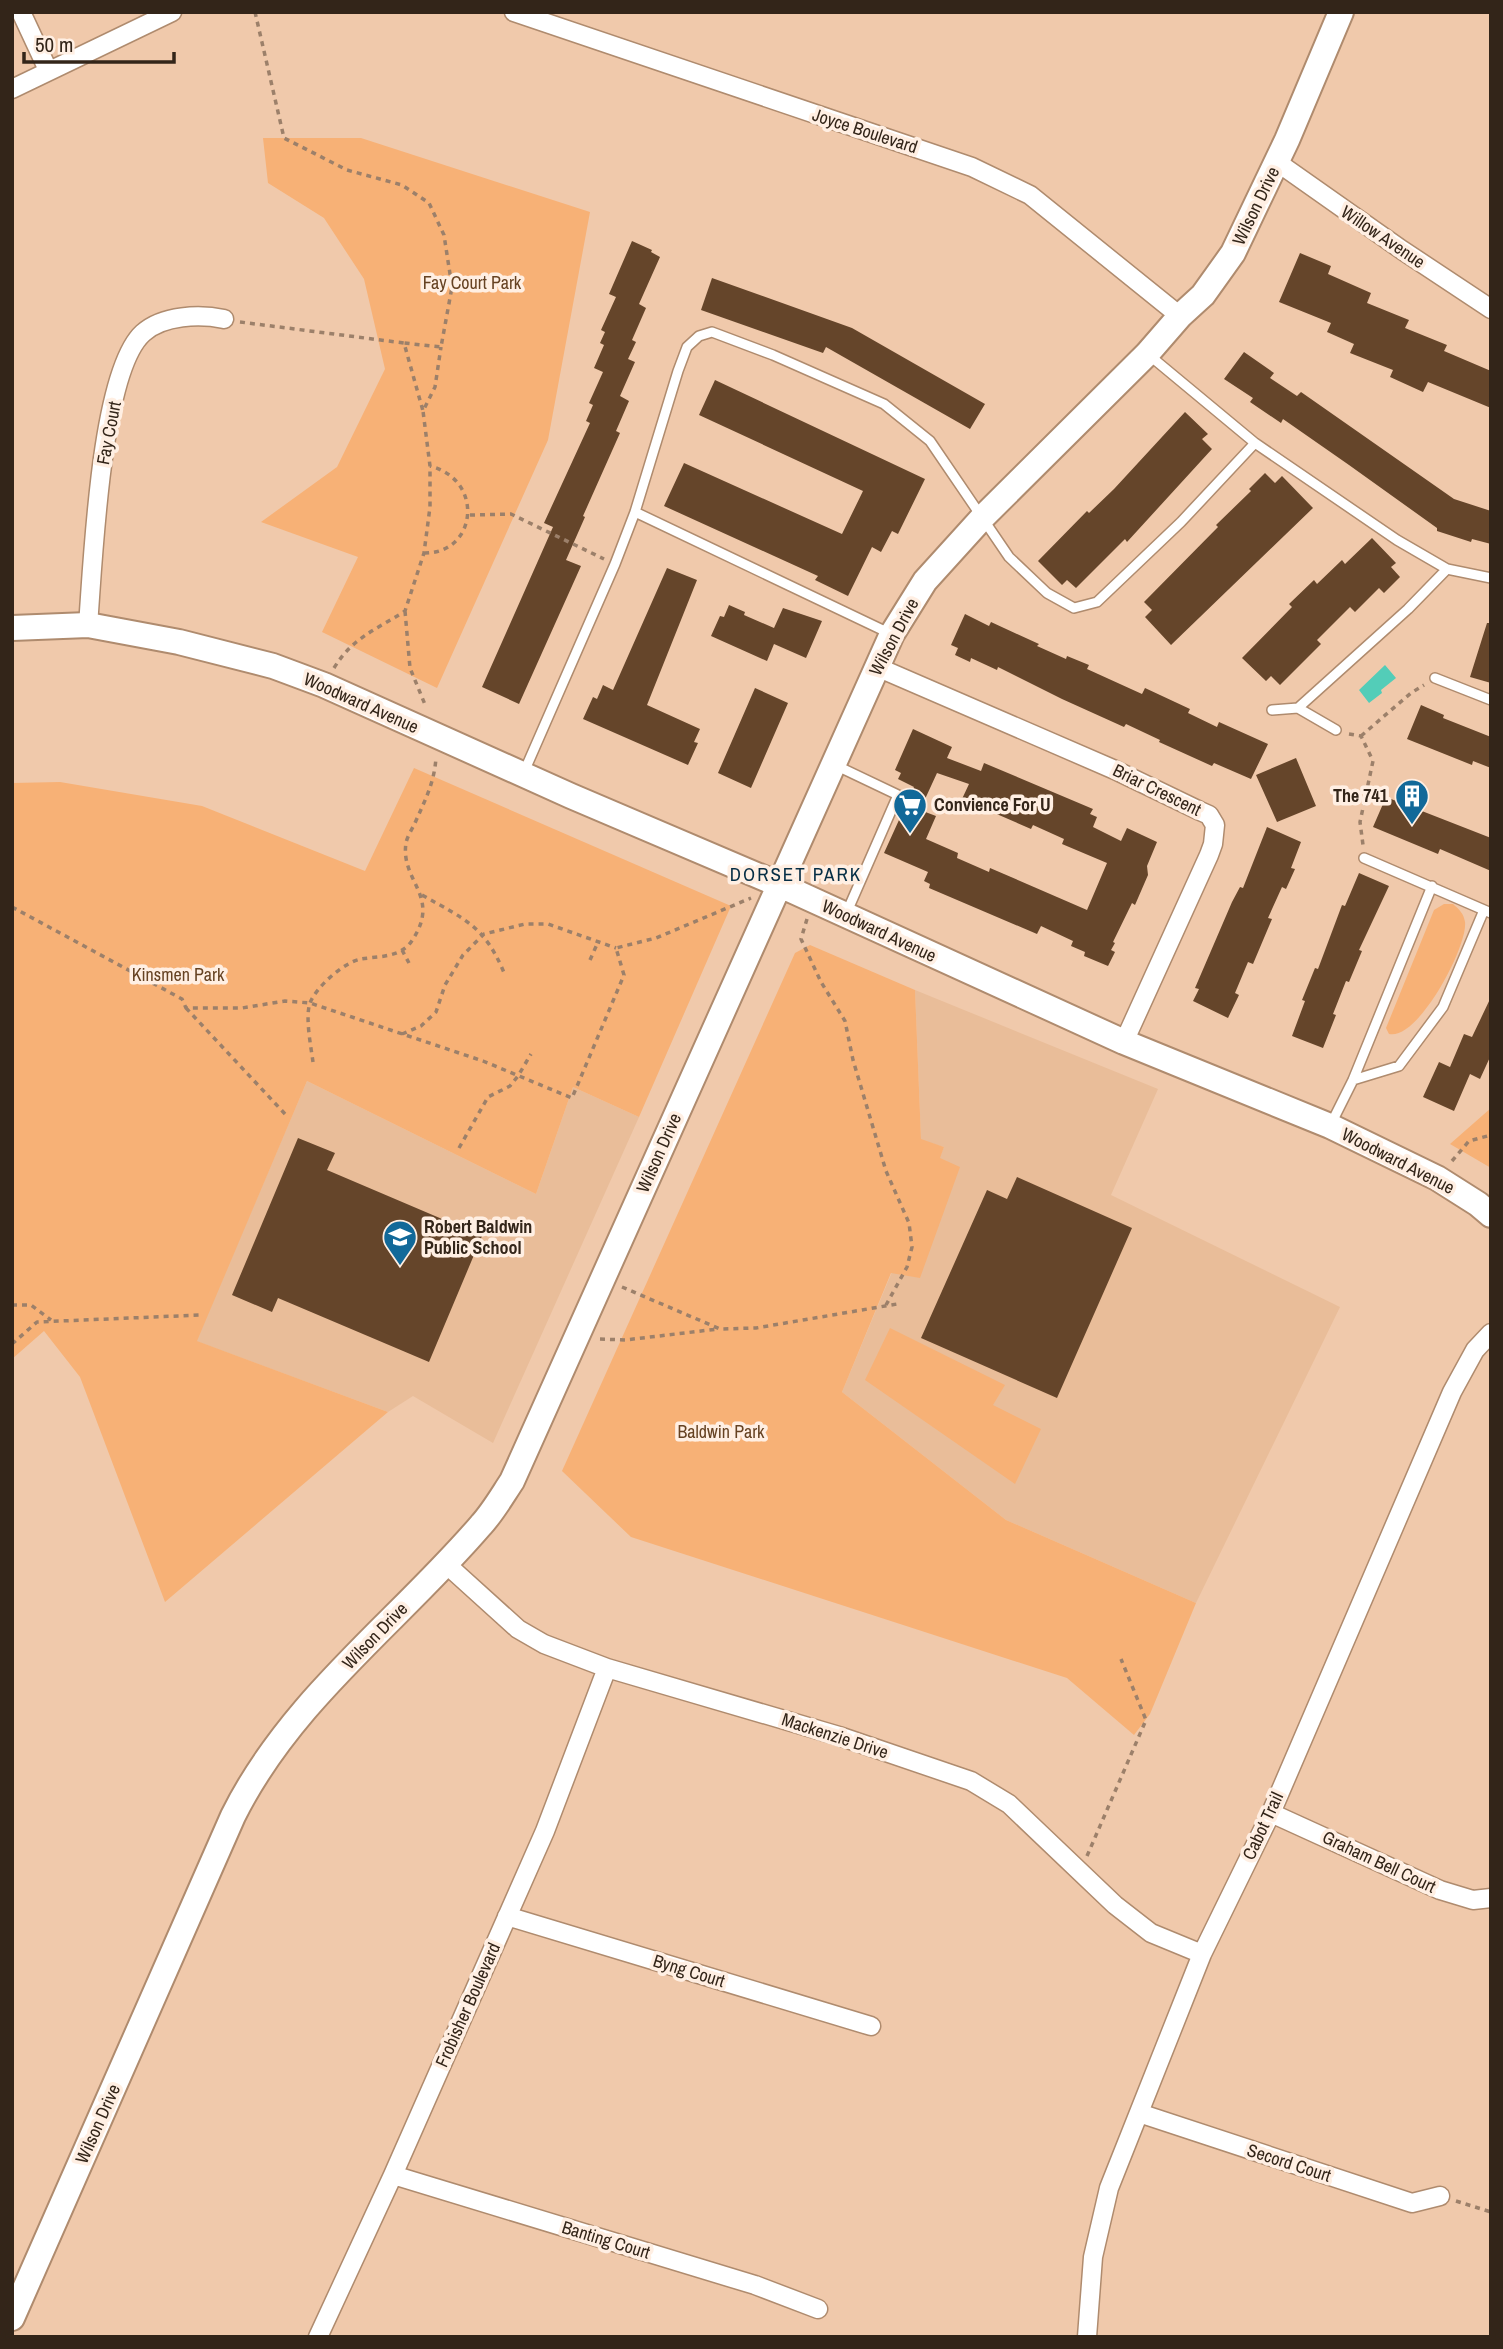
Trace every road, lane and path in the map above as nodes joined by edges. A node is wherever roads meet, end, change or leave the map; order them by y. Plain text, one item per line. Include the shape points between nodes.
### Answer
1 (21, 12) edge
2 (172, 12) edge
3 (255, 12) edge
4 (514, 12) edge
5 (1341, 12) edge
6 (48, 71) junction
7 (12, 89) edge
8 (1277, 162) junction
9 (1491, 309) edge
10 (1180, 316) junction
11 (224, 319) joint
12 (404, 343) junction
13 (441, 347) junction
14 (1147, 354) junction
15 (423, 411) junction
16 (1255, 443) junction
17 (430, 466) junction
18 (635, 512) junction
19 (470, 515) junction
20 (983, 517) junction
21 (424, 553) junction
22 (615, 564) junction
23 (1447, 569) junction
24 (1491, 578) edge
25 (405, 611) junction
26 (89, 625) junction
27 (12, 628) edge
28 (892, 634) junction
29 (877, 667) junction
30 (1435, 678) joint
31 (324, 685) junction
32 (1491, 700) edge
33 (1297, 708) junction
34 (1272, 710) dead end
35 (1336, 730) joint
36 (438, 736) junction
37 (1361, 736) junction
38 (834, 765) junction
39 (524, 774) junction
40 (1364, 858) joint
41 (779, 885) junction
42 (1432, 886) junction
43 (422, 895) junction
44 (813, 901) junction
45 (12, 907) edge
46 (1487, 911) edge
47 (845, 915) junction
48 (484, 934) junction
49 (597, 942) junction
50 (615, 948) junction
51 (402, 950) junction
52 (590, 960) dead end
53 (409, 963) dead end
54 (505, 975) dead end
55 (310, 1003) junction
56 (186, 1007) junction
57 (402, 1034) junction
58 (1124, 1042) junction
59 (531, 1054) dead end
60 (313, 1062) dead end
61 (519, 1076) junction
62 (1353, 1080) junction
63 (286, 1115) dead end
64 (1330, 1126) junction
65 (1491, 1135) edge
66 (459, 1148) dead end
67 (1437, 1178) junction
68 (1491, 1215) edge
69 (604, 1279) junction
70 (897, 1304) dead end
71 (12, 1305) edge
72 (886, 1305) junction
73 (200, 1315) dead end
74 (52, 1322) junction
75 (720, 1329) junction
76 (1491, 1333) edge
77 (576, 1339) junction
78 (12, 1344) edge
79 (445, 1563) junction
80 (1121, 1658) dead end
81 (607, 1668) junction
82 (1271, 1812) junction
83 (1080, 1871) junction
84 (1491, 1898) edge
85 (507, 1916) junction
86 (1202, 1954) junction
87 (871, 2026) dead end
88 (1139, 2113) junction
89 (393, 2175) junction
90 (1440, 2196) joint
91 (1491, 2212) edge
92 (818, 2309) dead end
93 (12, 2318) edge
94 (318, 2337) edge
95 (1087, 2337) edge

1 - 6 street
2 - 6 street
3 - 13 path via 284,138 347,170 402,186 429,203 444,235 452,287
4 - 10 street, Joyce Boulevard via 972,167 1030,195
5 - 8 street, Wilson Drive
6 - 7 street
8 - 9 street, Willow Avenue
8 - 10 street, Wilson Drive via 1233,253 1203,295
10 - 14 street, Wilson Drive
11 - 12 path
11 - 26 street, Fay Court via 202,315 172,320 145,331 126,357 101,476
12 - 13 path
12 - 15 path
13 - 15 path via 435,387
14 - 16 lane
14 - 20 street, Wilson Drive
15 - 17 path
16 - 20 lane via 1097,602 1074,608 1047,593 1009,557
16 - 23 lane
17 - 19 path via 453,475 465,492
17 - 21 path
18 - 20 lane via 687,347 698,336 712,332 884,404 930,440
18 - 22 lane
18 - 28 lane
19 - 21 path via 451,546 436,554
19 - 22 path via 511,514
20 - 28 street, Wilson Drive via 925,581
21 - 25 path
22 - 39 lane
23 - 24 lane
23 - 33 lane
25 - 31 path via 347,648
25 - 36 path via 410,668
26 - 27 street, Woodward Avenue
26 - 31 street, Woodward Avenue via 179,642 273,666
28 - 29 street, Wilson Drive
29 - 38 street, Wilson Drive
29 - 58 street, Briar Crescent via 1115,770 1209,815 1215,824 1209,855
30 - 32 lane
30 - 37 path
31 - 36 street, Woodward Avenue
33 - 34 lane
33 - 35 lane
35 - 37 path
36 - 39 street, Woodward Avenue
36 - 43 path via 434,779 407,843 408,863
37 - 40 path via 1373,761 1360,822
38 - 41 street, Wilson Drive
38 - 47 lane via 898,795
39 - 41 street, Woodward Avenue
40 - 42 lane
41 - 44 street, Woodward Avenue
41 - 50 path via 656,938
41 - 69 street, Wilson Drive
42 - 46 lane
42 - 62 lane
43 - 48 path
43 - 51 path via 424,918
44 - 47 street, Woodward Avenue
44 - 72 path via 801,939 845,1021 887,1171 909,1223 912,1247 907,1267
45 - 56 path via 182,999
46 - 62 lane via 1443,1007 1399,1066
47 - 58 street, Woodward Avenue
48 - 49 path via 548,924
48 - 54 path
48 - 57 path via 463,955 436,1012 421,1026
49 - 50 path
49 - 52 path
50 - 61 path via 624,975 572,1098
51 - 53 path
51 - 55 path via 347,964 334,972
55 - 56 path
55 - 57 path
55 - 60 path
56 - 63 path
57 - 61 path
58 - 64 street, Woodward Avenue
59 - 61 path
61 - 66 path via 488,1097
62 - 64 lane
64 - 67 street, Woodward Avenue
65 - 67 path via 1469,1141
67 - 68 street, Woodward Avenue
69 - 75 path
69 - 77 street, Wilson Drive
70 - 72 path
71 - 74 path via 31,1305
72 - 75 path via 756,1328
73 - 74 path
74 - 78 path via 37,1322
75 - 77 path via 625,1340
76 - 82 street, Cabot Trail via 1475,1350 1452,1392
77 - 79 street, Wilson Drive via 512,1481 483,1523
79 - 81 street, Mackenzie Drive via 518,1629
79 - 93 street, Wilson Drive via 297,1717 244,1796
80 - 83 path via 1146,1720
81 - 83 street, Mackenzie Drive via 839,1736 971,1781 1009,1804
81 - 85 street, Frobisher Boulevard
82 - 84 street, Graham Bell Court via 1440,1890 1473,1900
82 - 86 street, Cabot Trail
83 - 86 street, Mackenzie Drive via 1151,1933
85 - 87 street, Byng Court
85 - 89 street, Frobisher Boulevard
86 - 88 street, Cabot Trail
88 - 90 street, Secord Court via 1412,2203
88 - 95 street, Cabot Trail via 1110,2188 1093,2257
89 - 92 street, Banting Court
89 - 94 street, Frobisher Boulevard
90 - 91 path

